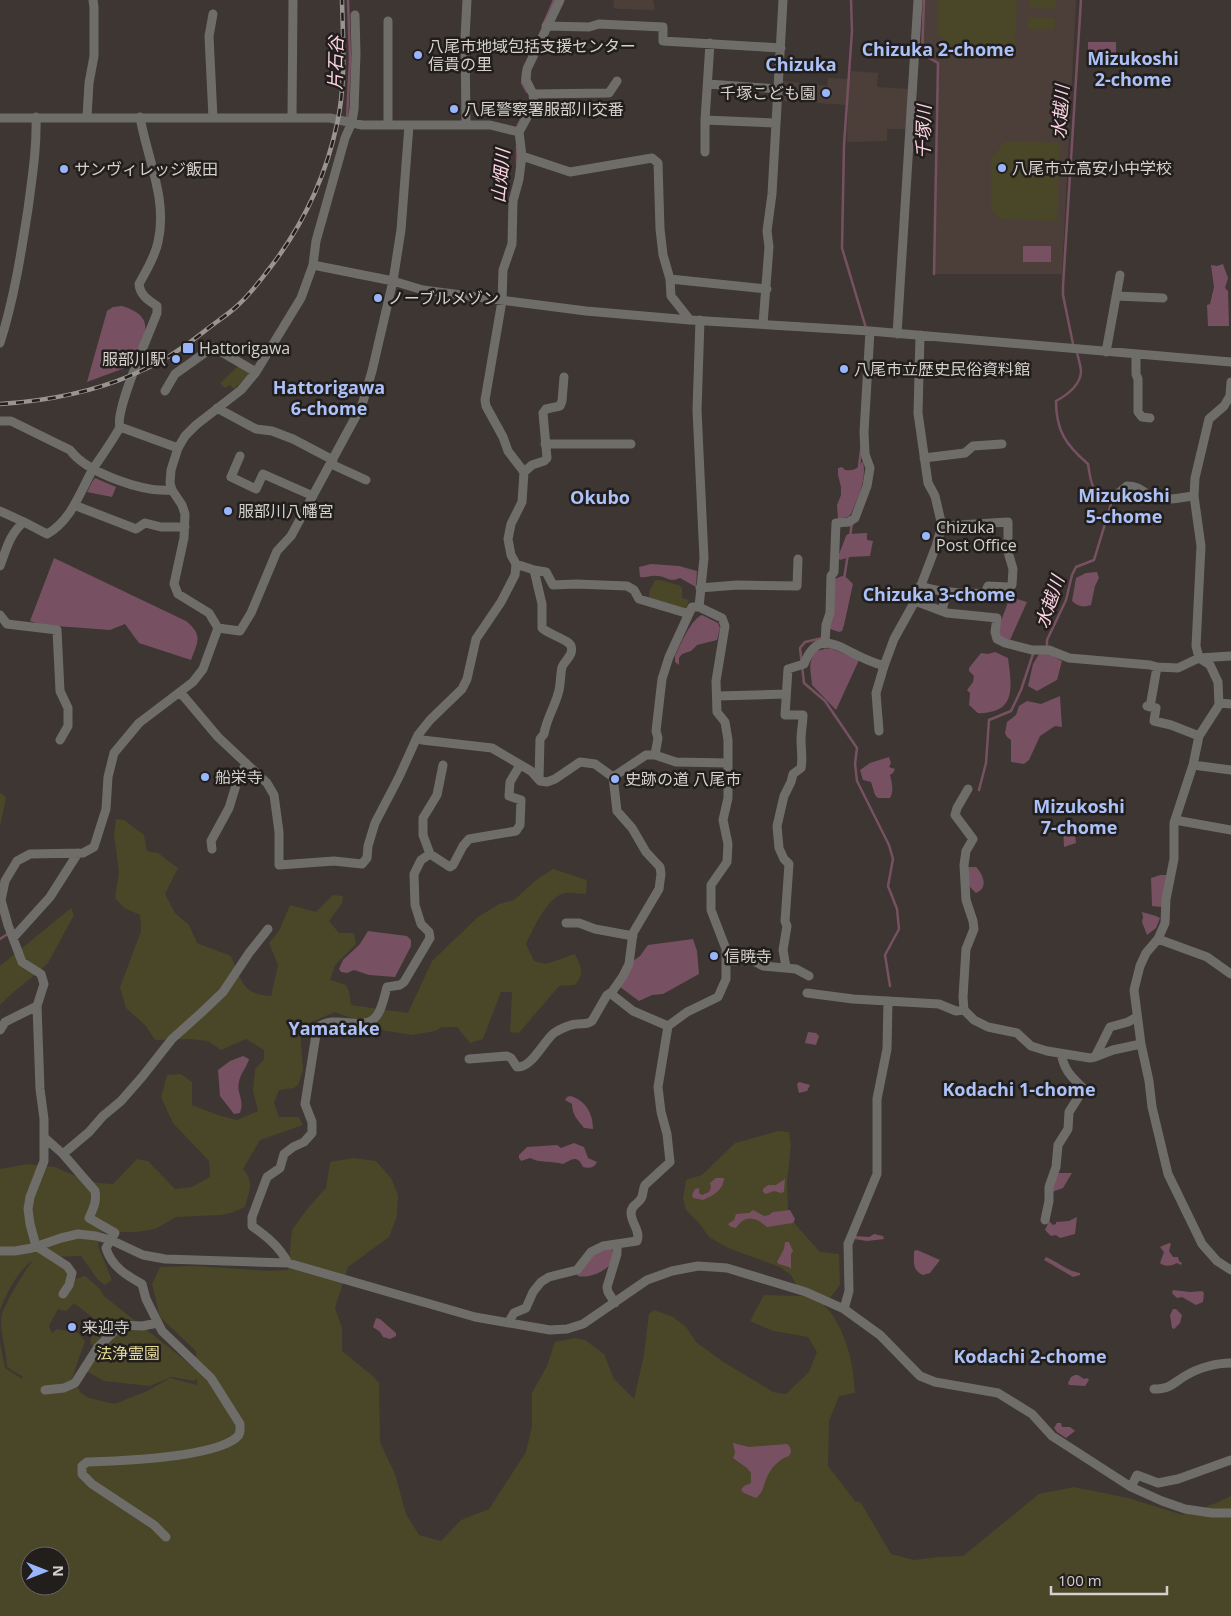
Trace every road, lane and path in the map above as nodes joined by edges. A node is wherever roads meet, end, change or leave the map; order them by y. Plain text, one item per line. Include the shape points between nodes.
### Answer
1 (92, 0) edge
2 (293, 0) edge
3 (467, 0) edge
4 (560, 0) edge
5 (783, 0) edge
6 (918, 0) edge
7 (213, 14) dead end
8 (355, 15) dead end
9 (388, 21) dead end
10 (546, 26) junction
11 (710, 43) junction
12 (781, 48) junction
13 (617, 81) dead end
14 (708, 84) junction
15 (778, 89) junction
16 (533, 94) junction
17 (36, 117) junction
18 (87, 117) junction
19 (140, 117) junction
20 (292, 117) junction
21 (0, 118) edge
22 (213, 118) junction
23 (705, 120) junction
24 (352, 122) junction
25 (775, 123) junction
26 (388, 124) junction
27 (408, 125) junction
28 (466, 125) junction
29 (519, 132) junction
30 (705, 152) dead end
31 (522, 156) junction
32 (313, 265) junction
33 (1120, 275) dead end
34 (670, 279) junction
35 (393, 281) junction
36 (767, 289) junction
37 (1116, 296) junction
38 (1163, 298) dead end
39 (502, 301) junction
40 (690, 320) junction
41 (700, 320) junction
42 (3, 324) edge
43 (764, 324) junction
44 (868, 331) junction
45 (898, 334) junction
46 (920, 336) junction
47 (0, 343) edge
48 (1106, 352) junction
49 (1136, 354) junction
50 (1231, 362) edge
51 (256, 372) junction
52 (564, 377) dead end
53 (1231, 382) edge
54 (165, 391) dead end
55 (217, 408) junction
56 (1150, 418) dead end
57 (0, 421) edge
58 (120, 427) junction
59 (546, 444) junction
60 (630, 444) dead end
61 (1002, 444) dead end
62 (178, 448) junction
63 (240, 456) dead end
64 (924, 458) junction
65 (332, 462) junction
66 (94, 468) junction
67 (524, 472) junction
68 (366, 480) dead end
69 (172, 490) junction
70 (313, 496) junction
71 (1194, 496) junction
72 (1113, 498) dead end
73 (74, 505) junction
74 (0, 512) edge
75 (24, 522) junction
76 (942, 526) junction
77 (185, 527) junction
78 (798, 560) dead end
79 (516, 564) junction
80 (0, 566) edge
81 (534, 570) junction
82 (920, 586) junction
83 (700, 588) junction
84 (946, 593) junction
85 (915, 601) junction
86 (699, 607) junction
87 (942, 611) junction
88 (689, 614) junction
89 (0, 615) edge
90 (218, 628) junction
91 (826, 644) junction
92 (1231, 656) edge
93 (1199, 658) junction
94 (884, 666) junction
95 (1157, 667) junction
96 (180, 692) junction
97 (786, 694) junction
98 (717, 696) junction
99 (1219, 703) junction
100 (1231, 704) edge
101 (879, 731) dead end
102 (418, 736) junction
103 (1199, 736) junction
104 (60, 740) dead end
105 (655, 755) junction
106 (246, 763) junction
107 (727, 763) junction
108 (443, 764) dead end
109 (520, 765) junction
110 (1193, 765) junction
111 (1231, 770) edge
112 (613, 777) junction
113 (539, 779) junction
114 (968, 789) dead end
115 (1175, 820) junction
116 (1231, 830) edge
117 (212, 849) dead end
118 (78, 853) junction
119 (430, 854) junction
120 (566, 923) dead end
121 (268, 929) dead end
122 (633, 936) junction
123 (13, 938) junction
124 (1158, 939) junction
125 (727, 961) junction
126 (786, 967) junction
127 (1231, 974) edge
128 (809, 976) dead end
129 (610, 993) junction
130 (807, 993) dead end
131 (888, 1001) junction
132 (37, 1006) junction
133 (964, 1010) junction
134 (1137, 1017) junction
135 (668, 1026) junction
136 (0, 1030) edge
137 (1141, 1044) junction
138 (1061, 1054) junction
139 (1095, 1057) junction
140 (469, 1059) dead end
141 (45, 1138) junction
142 (63, 1154) junction
143 (1045, 1220) dead end
144 (111, 1240) junction
145 (616, 1245) junction
146 (36, 1246) junction
147 (0, 1251) edge
148 (288, 1263) junction
149 (1231, 1270) edge
150 (63, 1294) dead end
151 (615, 1303) junction
152 (844, 1309) junction
153 (158, 1323) junction
154 (508, 1323) junction
155 (1231, 1363) edge
156 (1154, 1389) dead end
157 (45, 1390) dead end
158 (1231, 1460) edge
159 (1131, 1487) junction
160 (1231, 1513) edge
161 (166, 1537) dead end

1 - 18 street via 94,56
2 - 20 street
3 - 28 street
4 - 10 street
5 - 12 street
6 - 45 street
7 - 22 street via 209,36
8 - 24 street
9 - 26 street
10 - 11 street via 664,27 663,41
10 - 16 street via 527,70 526,80
11 - 12 street
11 - 14 street
12 - 15 street
13 - 16 street via 609,93
14 - 15 street
14 - 23 street
15 - 25 street
16 - 29 street via 534,104
17 - 18 street
17 - 21 street
17 - 42 street via 34,166 19,267
18 - 19 street
19 - 22 street
19 - 58 street via 160,199 161,218 156,251 139,284 145,298 157,306 157,313 125,396 118,422
20 - 22 street
20 - 24 street
23 - 25 street
23 - 30 street
24 - 26 street
24 - 32 street via 344,138 326,203
25 - 36 street
26 - 27 street
27 - 28 street
27 - 35 street via 401,230
28 - 29 street via 490,125
29 - 31 street
31 - 34 street via 570,172 652,158 658,163 660,229
31 - 39 street via 513,201 512,244 503,270
32 - 35 street
32 - 51 street via 301,298
33 - 37 street
34 - 36 street
34 - 40 street via 672,296
35 - 39 street via 423,290
35 - 65 street via 362,405
36 - 43 street
37 - 38 street
37 - 48 street
39 - 40 street
39 - 67 street via 485,400 508,451
40 - 41 street
41 - 43 street
41 - 83 street via 696,410 704,558
42 - 47 street
43 - 44 street
44 - 45 street
44 - 91 street via 864,432 865,454 870,468 868,484 855,518 836,523
45 - 46 street
46 - 48 street
46 - 64 street via 918,413
48 - 49 street
49 - 50 street
49 - 56 street via 1138,412 1142,417
51 - 54 street via 213,347 175,374
51 - 55 street via 241,390
52 - 59 street via 560,406 546,409 543,413
53 - 71 street via 1230,396 1209,419
55 - 62 street via 185,436
55 - 65 street via 256,429 293,438
57 - 66 street via 11,421 70,450
58 - 62 street
58 - 66 street
59 - 60 street
59 - 67 street via 546,458
61 - 64 street via 973,446 965,453
62 - 69 street via 171,470
63 - 70 street via 231,477 256,490 263,474
64 - 76 street via 928,483
65 - 68 street
65 - 70 street
66 - 69 street via 151,490
66 - 73 street
67 - 79 street via 522,502 511,524 508,539
69 - 77 street via 182,505
70 - 90 street via 291,536 277,551 240,631
71 - 72 street via 1157,498 1136,486 1127,486
71 - 93 street via 1201,546 1196,646
73 - 75 street via 58,528 47,534
73 - 77 street via 136,529 145,524
74 - 75 street
75 - 80 street via 11,536
76 - 82 street
76 - 84 street via 1008,522 1008,552 1013,568 1012,585 1009,587 988,586 985,593
77 - 90 street via 174,584 178,594 209,613
78 - 83 street via 798,586
79 - 81 street
79 - 102 street via 515,575 501,602 476,639 462,689
81 - 88 street via 546,572 553,585 627,586 639,599
81 - 113 street via 542,604 542,628 571,645 571,654 563,665 558,695 540,739
82 - 84 street
82 - 85 street
83 - 86 street
84 - 87 street
85 - 87 street
85 - 94 street via 894,639
86 - 88 street via 692,607
86 - 98 street via 722,618 725,626 716,681
87 - 95 street via 997,618 997,639 1032,650 1049,650 1069,658
88 - 105 street via 662,678
89 - 104 street via 7,624 57,630 60,691 68,708 68,726
90 - 96 street via 203,669
91 - 94 street via 840,646
91 - 97 street via 810,650 804,664 788,669
92 - 93 street
93 - 95 street via 1178,668
93 - 99 street via 1210,665 1218,682
94 - 101 street via 876,693
95 - 103 street via 1149,707 1156,708 1154,721
96 - 106 street
96 - 118 street via 139,723 114,753 108,777 106,809 94,847
97 - 98 street
97 - 126 street via 785,714 803,715 803,761 793,774 776,826 780,848 789,864 783,950
98 - 107 street via 717,712 725,722 728,740
99 - 100 street
99 - 103 street
102 - 106 street via 375,823 367,858 362,864 334,861 279,865 274,796 267,783
102 - 109 street via 422,740 492,748
103 - 110 street
105 - 107 street via 676,762
105 - 112 street via 646,755
106 - 117 street via 229,808 211,841
107 - 125 street via 728,798 723,820 728,844 727,862 711,885 711,910 726,949
108 - 119 street via 437,796 423,818 423,835
109 - 113 street
109 - 119 street via 510,782 509,796 521,800 520,825 516,831 469,839 450,867
110 - 111 street
110 - 115 street
112 - 113 street via 595,764 580,762 555,779 547,782
112 - 122 street via 617,811 660,866 659,889
114 - 133 street via 955,814 973,839 966,851 964,865 966,900 974,929 966,948
115 - 116 street
115 - 124 street via 1174,859 1165,923
118 - 123 street via 50,897
118 - 123 street via 30,854 17,861 5,881 1,900
119 - 148 street via 421,860 414,874 415,905 430,938 404,982 387,987 380,1011 372,1020 360,1024 333,1021 317,1028 305,1104 312,1122 312,1133 284,1154 280,1168 267,1178 252,1217 252,1226 281,1250
120 - 122 street via 580,923
121 - 142 street via 223,992 172,1039 90,1132
122 - 129 street via 629,964
123 - 132 street via 22,962 43,978
124 - 127 street via 1207,957
124 - 134 street via 1140,966 1134,990
125 - 126 street via 746,957 763,966
125 - 135 street via 726,979 718,997
126 - 128 street
129 - 135 street via 633,1010
129 - 140 street via 589,1024 575,1024 555,1033 523,1068 517,1067 507,1056
130 - 131 street
131 - 133 street via 938,1004 956,1011
131 - 152 street via 887,1048 877,1099 877,1174 848,1244 849,1291
132 - 136 street via 5,1022
132 - 141 street
133 - 138 street via 974,1020 1017,1033 1031,1046
134 - 137 street
134 - 139 street via 1110,1027
135 - 145 street via 658,1087 670,1162 643,1188 641,1199 631,1210 638,1241
137 - 139 street
137 - 149 street via 1150,1081 1154,1119 1168,1174 1202,1244 1217,1261
138 - 139 street
138 - 143 street via 1068,1074 1082,1087 1069,1112 1068,1129 1058,1145
141 - 142 street
141 - 146 street via 44,1161 28,1209
142 - 144 street via 95,1191 95,1206 89,1218 115,1233
144 - 146 street via 78,1234
144 - 148 street via 143,1255 166,1259
144 - 153 street via 106,1248 109,1257 126,1276 142,1284
145 - 151 street via 617,1254 607,1287
145 - 154 street via 603,1246 591,1252 577,1270 541,1282 526,1308 514,1313
146 - 147 street
146 - 150 street via 67,1266 72,1273
148 - 154 street via 475,1317
151 - 152 street via 646,1280 698,1266 727,1268 806,1292
151 - 154 street via 583,1324 567,1329 550,1330
152 - 159 street via 880,1335 920,1376 935,1382 998,1393 1032,1414 1052,1436
153 - 157 street via 121,1325 98,1347 75,1384
153 - 161 street via 162,1331 211,1378 237,1417 240,1424 237,1438 209,1449 162,1457 87,1462 82,1466 82,1474
155 - 156 street via 1193,1372 1170,1388
158 - 159 street via 1158,1483 1137,1475
159 - 160 street via 1185,1509

